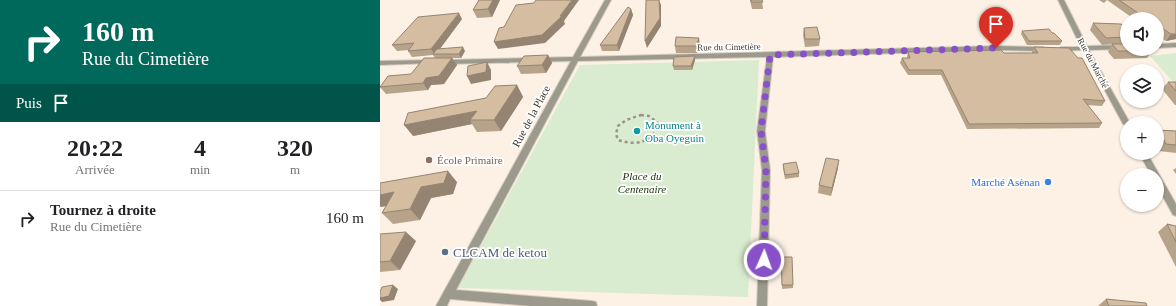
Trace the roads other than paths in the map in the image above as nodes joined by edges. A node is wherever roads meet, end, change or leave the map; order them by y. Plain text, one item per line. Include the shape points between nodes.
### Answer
1 (608, 0) edge
2 (1061, 0) edge
3 (1176, 45) edge
4 (1164, 46) edge
5 (1120, 47) edge
6 (1048, 49) edge
7 (1056, 49) edge
8 (1085, 49) junction
9 (770, 55) junction
10 (576, 58) junction
11 (380, 63) edge
12 (1123, 116) edge
13 (1164, 191) edge
14 (1176, 212) edge
15 (448, 294) junction
16 (441, 306) edge
17 (592, 306) edge
18 (762, 306) edge

1 - 10 street, Rue de la Place
2 - 8 street, Rue du Marché
3 - 4 street
5 - 8 street
6 - 9 street, Rue du Cimetière via 996,48
7 - 8 street
8 - 12 street, Rue du Marché
9 - 10 street, Rue du Cimetière
9 - 18 street via 761,131 766,170
10 - 11 street, Rue du Cimetière
10 - 15 street, Rue de la Place
13 - 14 street
15 - 16 street, Rue de la Place
15 - 17 street

